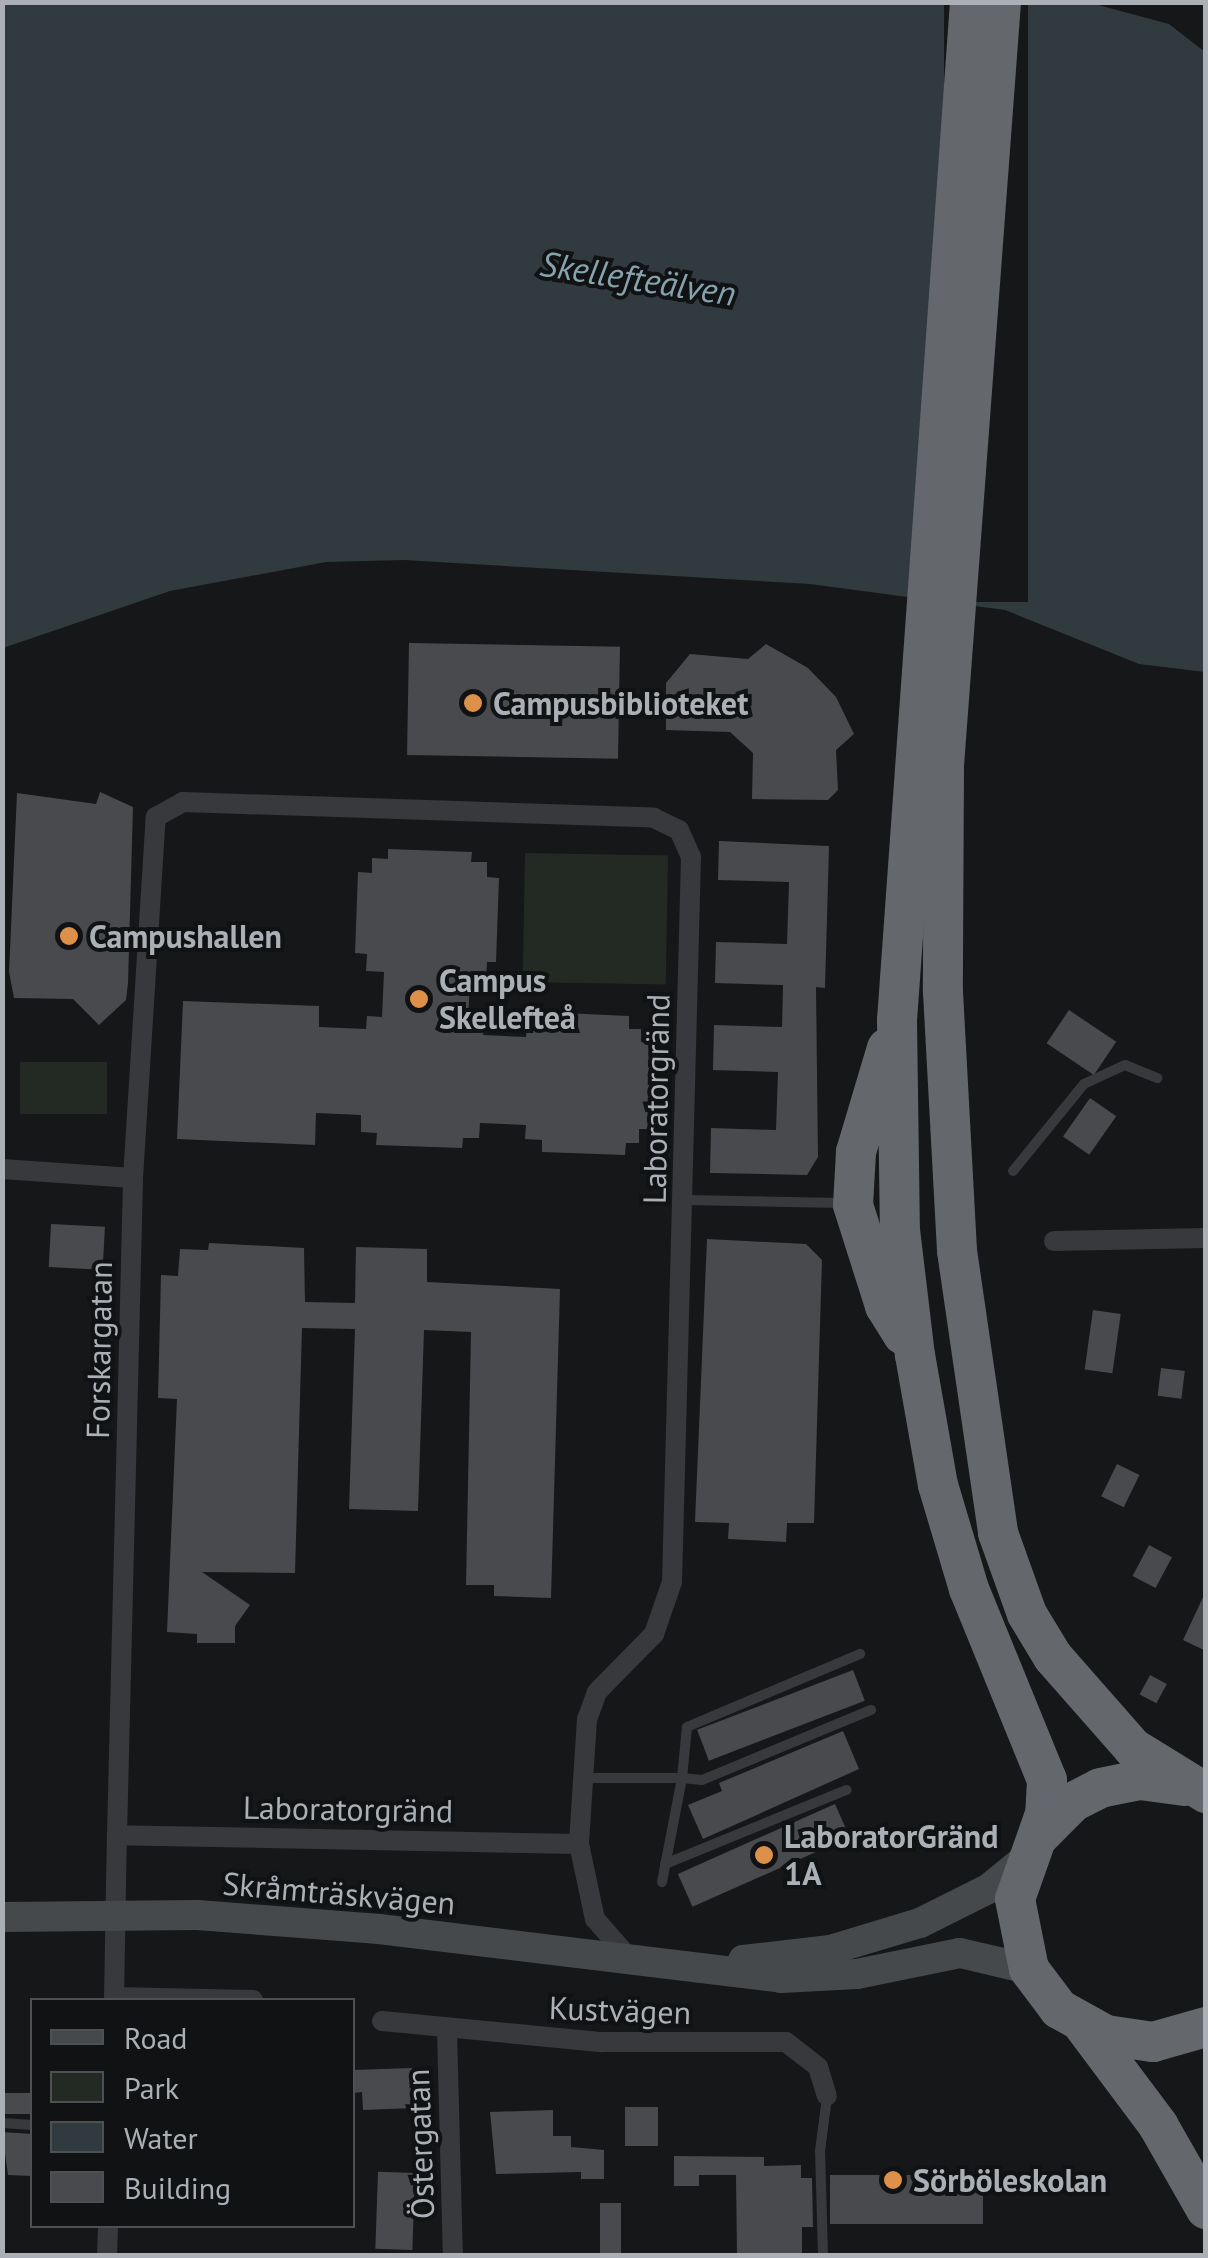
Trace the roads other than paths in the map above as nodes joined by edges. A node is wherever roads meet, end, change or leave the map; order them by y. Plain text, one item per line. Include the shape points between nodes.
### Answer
1 (970, 2) edge
2 (1001, 2) edge
3 (937, 665) junction
4 (182, 802) joint
5 (897, 1021) junction
6 (1158, 1078) dead end
7 (2, 1169) edge
8 (1012, 1170) dead end
9 (133, 1178) junction
10 (684, 1200) junction
11 (853, 1205) junction
12 (1206, 1238) edge
13 (1054, 1241) dead end
14 (915, 1356) junction
15 (860, 1654) dead end
16 (871, 1710) dead end
17 (583, 1778) junction
18 (682, 1778) junction
19 (846, 1790) dead end
20 (1206, 1794) edge
21 (116, 1835) junction
22 (579, 1844) junction
23 (1028, 1853) junction
24 (665, 1864) junction
25 (662, 1882) dead end
26 (117, 1915) junction
27 (2, 1917) edge
28 (630, 1960) junction
29 (668, 1964) junction
30 (1028, 1968) junction
31 (114, 1998) edge
32 (382, 2021) dead end
33 (1084, 2026) junction
34 (1206, 2027) edge
35 (447, 2031) junction
36 (828, 2096) joint
37 (2, 2123) edge
38 (30, 2125) edge
39 (1206, 2209) edge
40 (108, 2228) edge
41 (107, 2256) edge
42 (454, 2256) edge
43 (823, 2256) edge

1 - 3 highway
2 - 3 highway
3 - 5 highway
3 - 20 highway via 945,1074 957,1251 998,1533 1027,1614 1052,1658 1132,1748
4 - 9 street, Forskargatan via 156,818
4 - 10 street, Laboratorgränd via 654,818 679,830 691,857
5 - 11 highway via 869,1095
5 - 14 highway via 900,1230
6 - 8 lane via 1125,1064 1084,1084
7 - 9 street
9 - 21 street, Forskargatan
10 - 11 lane
10 - 17 street, Laboratorgränd via 672,1582 654,1634 596,1692
11 - 14 highway via 885,1306
12 - 13 street
14 - 23 highway via 938,1484 969,1589 1047,1780 1045,1814
15 - 18 lane via 687,1727
16 - 18 lane via 702,1780
17 - 18 lane
17 - 22 street, Laboratorgränd
18 - 24 lane
19 - 24 lane
20 - 23 highway via 1155,1780 1100,1788 1056,1816
21 - 22 street, Laboratorgränd
21 - 26 street, Forskargatan
22 - 28 street, Laboratorgränd via 595,1919
23 - 29 main road, Skråmträskvägen via 961,1904 830,1950
23 - 30 highway via 1015,1922
24 - 25 lane
26 - 27 main road, Skråmträskvägen
26 - 28 main road, Skråmträskvägen via 380,1929
26 - 31 street, Forskargatan
28 - 29 main road, Skråmträskvägen
29 - 30 main road, Skråmträskvägen via 820,1977 960,1953
30 - 33 highway via 1059,2008
32 - 35 street, Kustvägen
33 - 34 highway via 1153,2042
33 - 39 highway via 1158,2125
35 - 36 street, Kustvägen via 602,2042 768,2040 803,2051 818,2067
35 - 42 street, Östergatan
36 - 43 lane via 820,2150
37 - 38 lane
40 - 41 street

